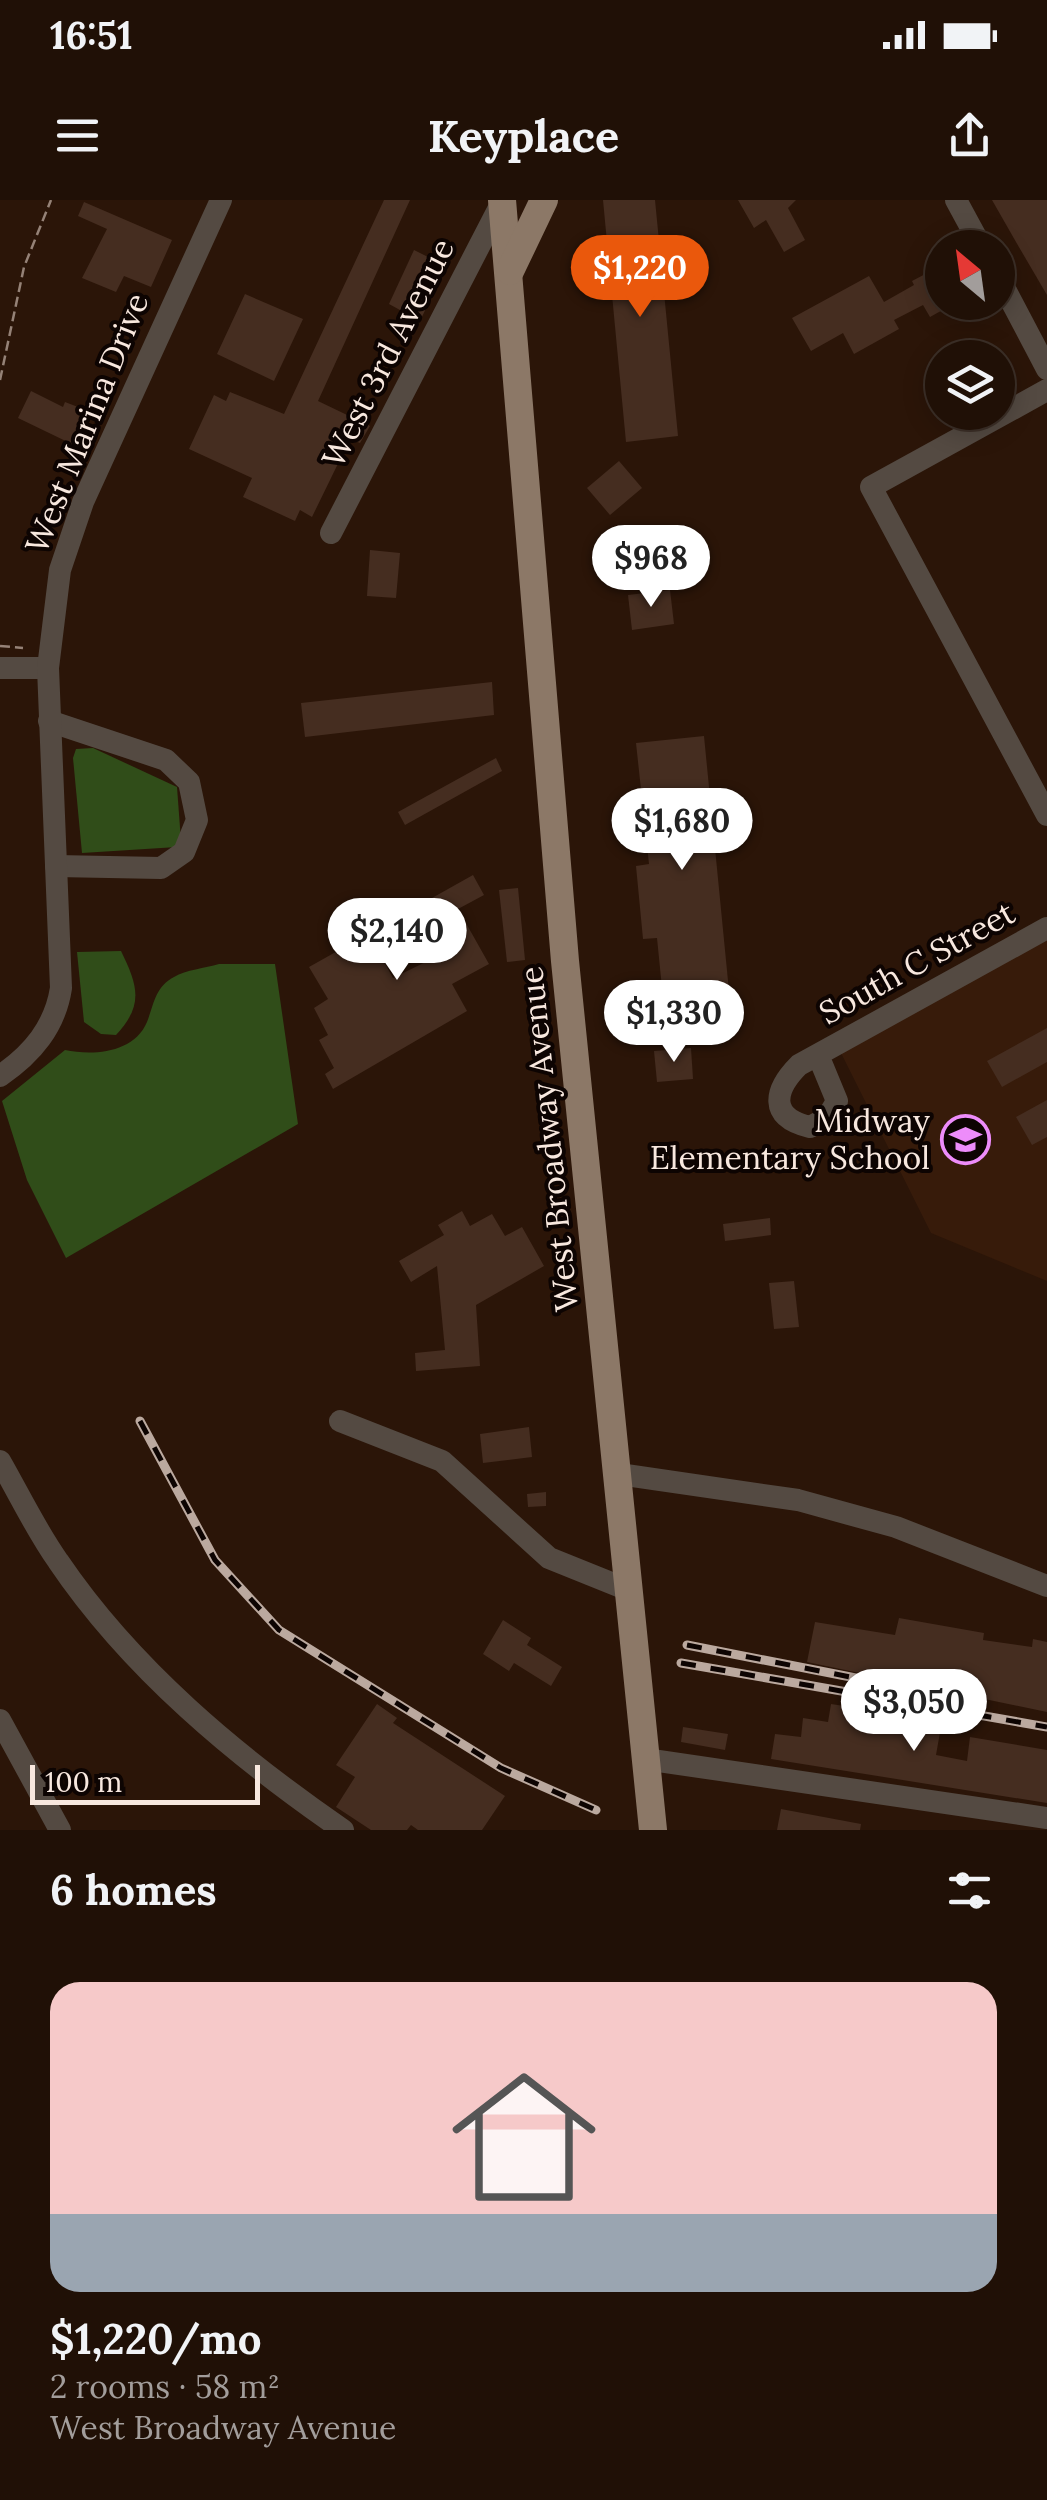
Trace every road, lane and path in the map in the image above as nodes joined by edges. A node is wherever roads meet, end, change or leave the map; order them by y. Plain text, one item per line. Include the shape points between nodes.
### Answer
1 (50, 200) edge
2 (221, 200) edge
3 (544, 200) edge
4 (956, 200) edge
5 (502, 201) edge
6 (972, 230) edge
7 (510, 272) junction
8 (1015, 308) edge
9 (1047, 369) edge
10 (0, 380) edge
11 (1047, 390) edge
12 (331, 534) dead end
13 (0, 668) edge
14 (48, 668) junction
15 (49, 721) junction
16 (1047, 815) edge
17 (56, 866) junction
18 (1047, 928) edge
19 (818, 1055) dead end
20 (0, 1076) edge
21 (340, 1420) dead end
22 (0, 1461) edge
23 (619, 1474) junction
24 (1047, 1586) edge
25 (626, 1588) junction
26 (0, 1720) edge
27 (645, 1759) junction
28 (1047, 1818) edge
29 (60, 1830) edge
30 (343, 1830) edge
31 (653, 1830) edge

1 - 10 path via 24,266
2 - 14 street, West Marina Drive via 83,502 60,570
3 - 7 main road
4 - 6 street
5 - 7 main road, West Broadway Avenue
5 - 12 street, West 3rd Avenue
7 - 23 main road, West Broadway Avenue via 565,961
8 - 9 street
11 - 16 street via 870,487
13 - 14 street
14 - 15 street, West Marina Drive
15 - 17 street, West Marina Drive
15 - 17 street via 166,760 189,782 197,820 184,852 161,868
17 - 20 street, West Marina Drive via 58,1010 23,1060
18 - 19 street, South C Street
21 - 25 street via 442,1461 549,1558
22 - 30 street via 58,1562 118,1637 199,1719
23 - 24 street via 798,1500 896,1526
23 - 25 main road, West Broadway Avenue
25 - 27 main road, West Broadway Avenue
26 - 29 street
27 - 28 street
27 - 31 main road, West Broadway Avenue

